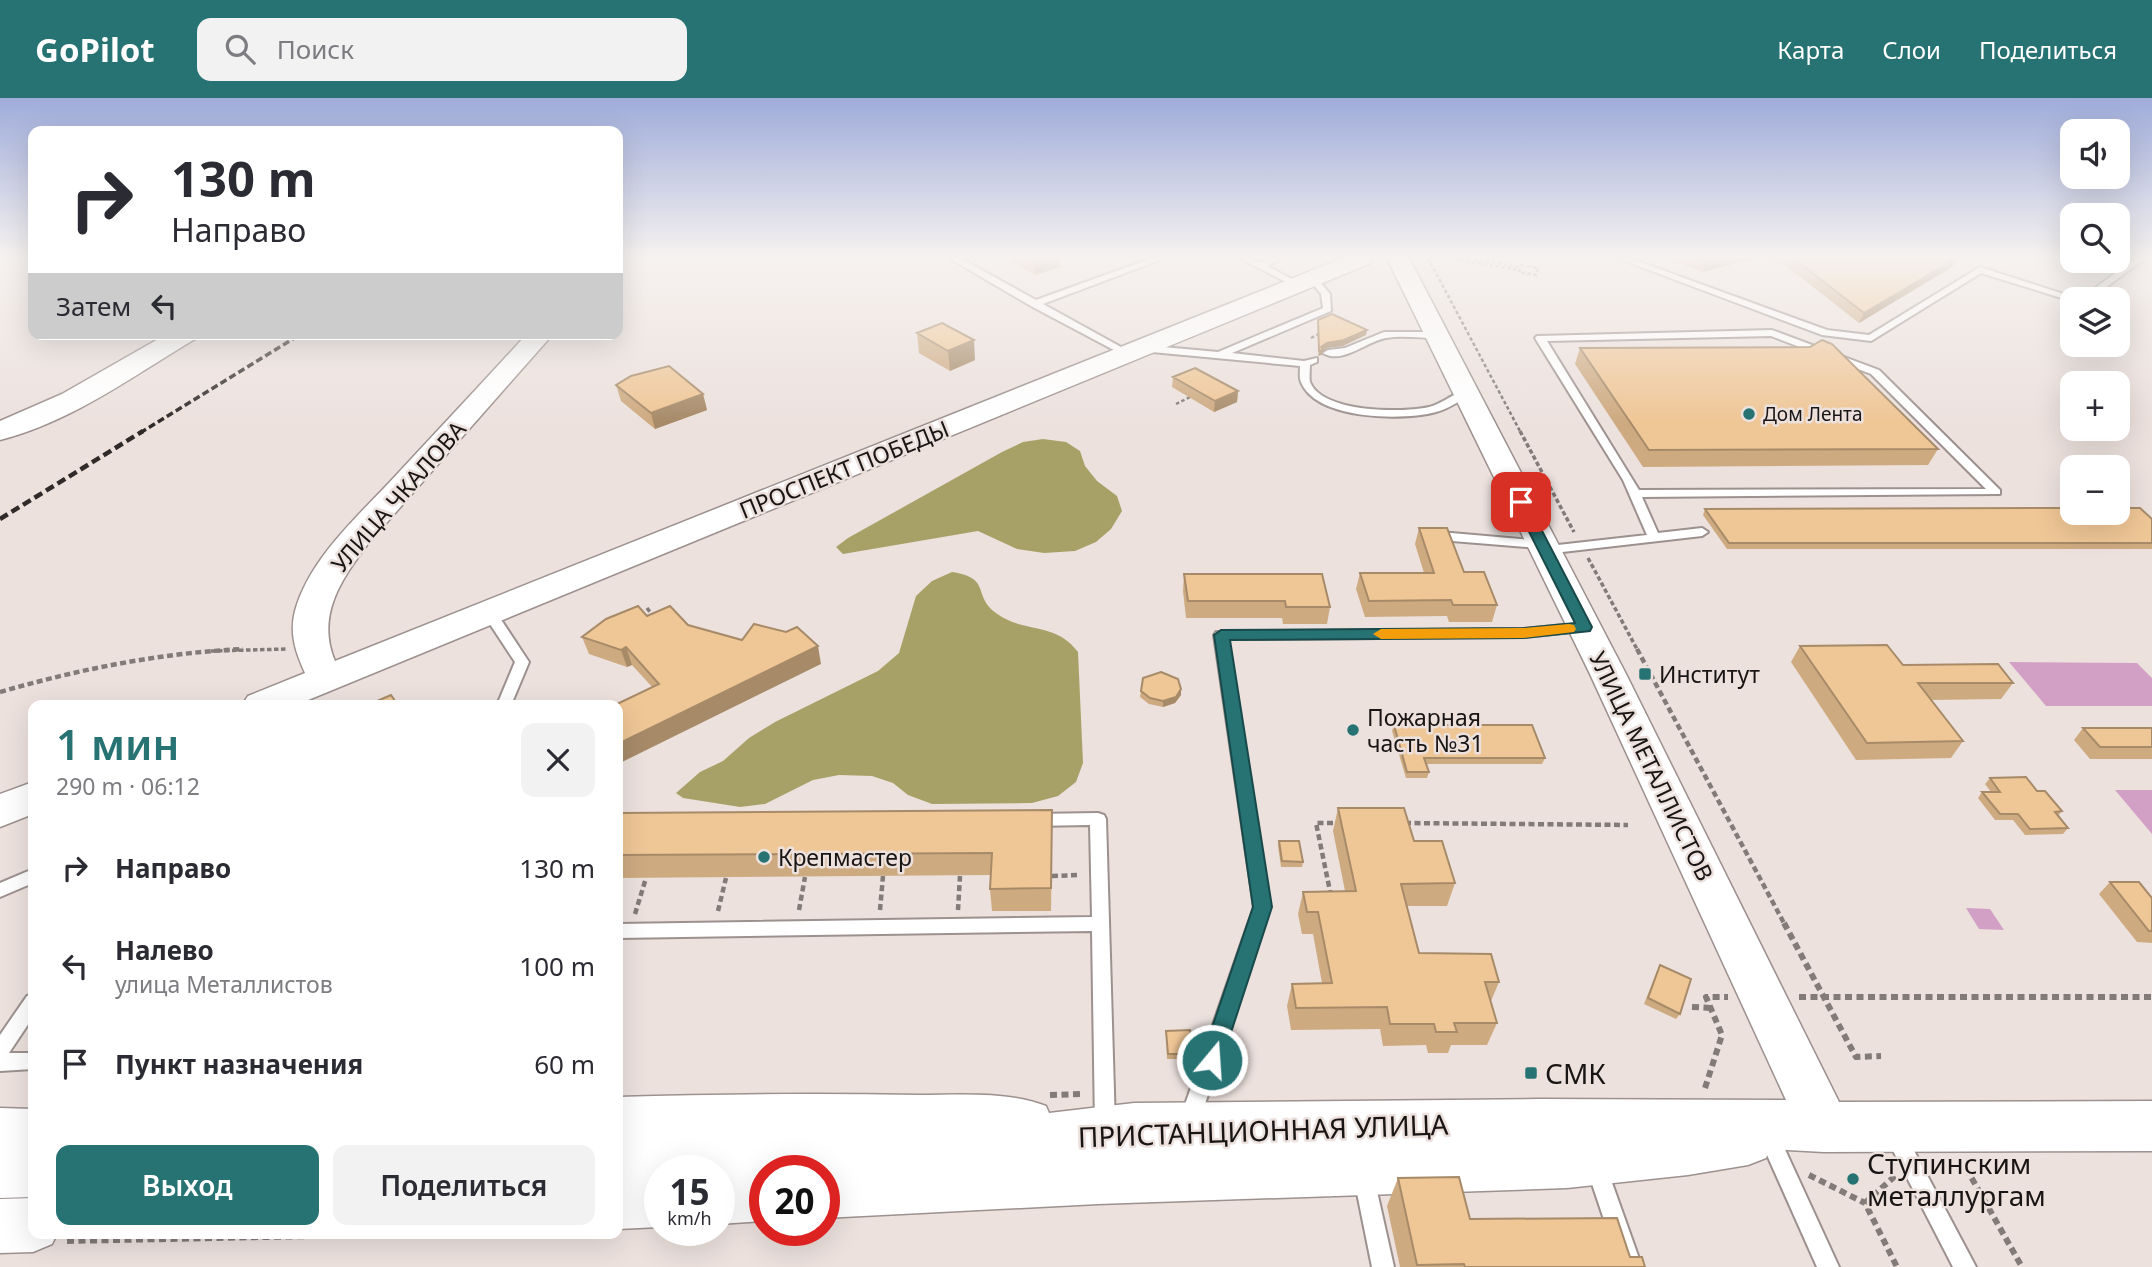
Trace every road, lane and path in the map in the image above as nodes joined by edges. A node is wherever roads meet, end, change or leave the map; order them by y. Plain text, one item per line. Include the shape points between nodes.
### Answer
1 (1054, 313) edge
2 (1230, 313) edge
3 (1320, 313) edge
4 (1426, 313) edge
5 (1452, 313) edge
6 (1769, 313) edge
7 (1912, 313) edge
8 (1322, 333) edge
9 (1437, 335) junction
10 (1311, 338) dead end
11 (175, 340) edge
12 (536, 340) edge
13 (1134, 351) junction
14 (1328, 353) dead end
15 (1219, 355) junction
16 (1466, 393) junction
17 (1190, 397) edge
18 (1176, 404) dead end
19 (0, 431) edge
20 (1636, 494) junction
21 (1702, 532) dead end
22 (1440, 536) edge
23 (1654, 537) junction
24 (1556, 547) junction
25 (647, 608) dead end
26 (489, 612) junction
27 (658, 621) edge
28 (1584, 627) junction
29 (291, 649) dead end
30 (326, 679) junction
31 (0, 692) edge
32 (274, 700) edge
33 (506, 700) edge
34 (28, 799) edge
35 (0, 811) edge
36 (1015, 820) edge
37 (1342, 823) edge
38 (1394, 823) edge
39 (1628, 825) dead end
40 (1099, 875) junction
41 (883, 876) edge
42 (960, 876) edge
43 (1052, 876) edge
44 (805, 877) edge
45 (28, 878) edge
46 (646, 878) edge
47 (726, 878) edge
48 (0, 890) edge
49 (1331, 897) edge
50 (1100, 924) junction
51 (957, 927) junction
52 (878, 928) junction
53 (795, 929) junction
54 (714, 930) junction
55 (624, 931) edge
56 (2152, 997) edge
57 (1823, 998) junction
58 (1692, 1007) dead end
59 (1711, 1008) dead end
60 (28, 1009) edge
61 (0, 1050) edge
62 (1881, 1056) dead end
63 (28, 1061) edge
64 (0, 1062) edge
65 (623, 1121) edge
66 (2152, 1126) edge
67 (1824, 1127) junction
68 (1119, 1128) junction
69 (1186, 1128) junction
70 (1897, 1147) junction
71 (1783, 1153) junction
72 (623, 1156) edge
73 (1595, 1161) junction
74 (1966, 1168) dead end
75 (1362, 1170) junction
76 (840, 1190) edge
77 (644, 1201) edge
78 (623, 1202) edge
79 (1865, 1203) junction
80 (0, 1226) edge
81 (28, 1230) edge
82 (1383, 1267) edge
83 (1631, 1267) edge
84 (1828, 1267) edge
85 (1897, 1267) edge
86 (1965, 1267) edge
87 (2022, 1267) edge

1 - 13 lane
2 - 13 main road, ПРОСПЕКТ ПОБЕДЫ
3 - 15 lane
4 - 9 main road, УЛИЦА МЕТАЛЛИСТОВ
5 - 24 path
6 - 7 lane via 1825,333 1871,338
8 - 10 path
9 - 14 lane via 1384,335 1348,351
9 - 16 main road, УЛИЦА МЕТАЛЛИСТОВ
11 - 19 main road via 68,401
12 - 30 street, УЛИЦА ЧКАЛОВА via 333,567 316,599 312,625 311,642
13 - 15 lane
13 - 26 main road, ПРОСПЕКТ ПОБЕДЫ
15 - 16 lane via 1309,362 1303,383 1314,396 1361,411 1433,410
16 - 24 main road, УЛИЦА МЕТАЛЛИСТОВ
17 - 18 path
20 - 20 lane via 1539,338 1772,333 1875,372 1996,492
20 - 23 lane
21 - 23 lane
22 - 24 lane
23 - 24 lane
24 - 28 main road, УЛИЦА МЕТАЛЛИСТОВ
24 - 57 path
25 - 27 path
26 - 30 main road, ПРОСПЕКТ ПОБЕДЫ
26 - 33 lane via 522,662
28 - 67 main road, УЛИЦА МЕТАЛЛИСТОВ
28 - 69 lane via 1523,633 1221,635 1262,907
29 - 31 path via 234,647 61,673
30 - 32 main road, ПРОСПЕКТ ПОБЕДЫ
34 - 35 main road
36 - 40 lane via 1098,819
37 - 49 path via 1316,823
38 - 39 path
40 - 43 path
40 - 50 lane
41 - 52 path
42 - 51 path
44 - 53 path
45 - 48 lane
46 - 55 path
47 - 54 path
50 - 51 lane
50 - 68 lane
51 - 52 lane
52 - 53 lane
53 - 54 lane
54 - 55 lane
56 - 57 path
57 - 62 path via 1856,1057
58 - 59 path
60 - 61 lane
63 - 64 lane
65 - 68 main road via 922,1118
66 - 70 main road, ПРИСТАНЦИОННАЯ УЛИЦА
67 - 69 main road, ПРИСТАНЦИОННАЯ УЛИЦА via 1539,1123
67 - 70 main road, ПРИСТАНЦИОННАЯ УЛИЦА
67 - 71 main road, ПРИСТАНЦИОННАЯ УЛИЦА
68 - 69 main road, ПРИСТАНЦИОННАЯ УЛИЦА
68 - 72 main road, ПРИСТАНЦИОННАЯ УЛИЦА via 971,1147
70 - 79 path
70 - 86 lane
71 - 73 main road, ПРИСТАНЦИОННАЯ УЛИЦА via 1686,1151
71 - 79 path
71 - 84 lane
73 - 75 main road, ПРИСТАНЦИОННАЯ УЛИЦА
73 - 83 lane
74 - 87 path
75 - 76 main road, ПРИСТАНЦИОННАЯ УЛИЦА via 1113,1176
75 - 82 lane
77 - 78 main road
79 - 85 path
80 - 81 main road

